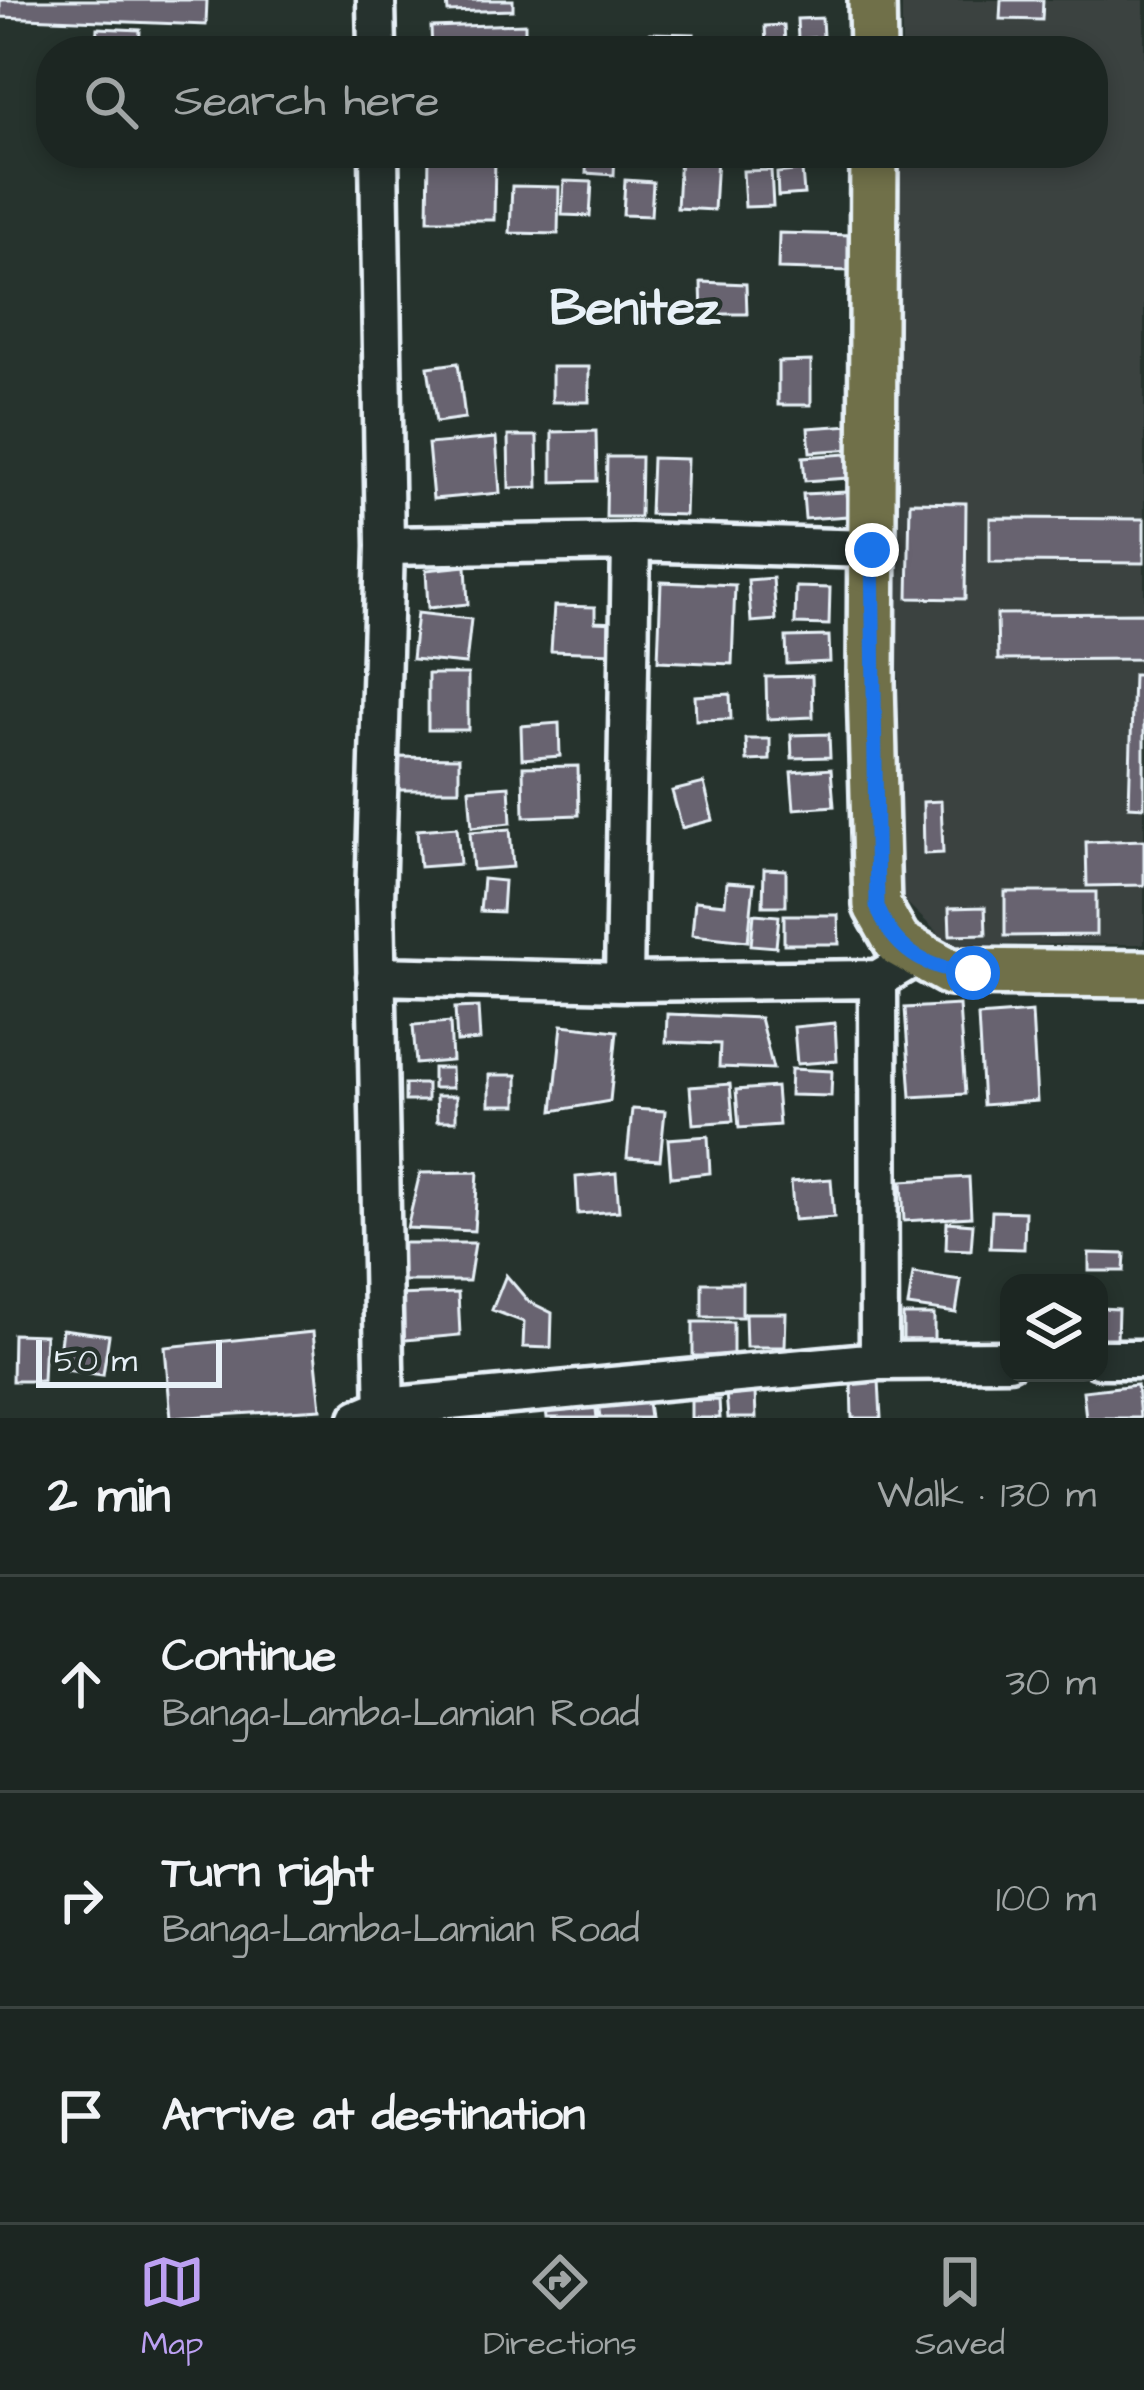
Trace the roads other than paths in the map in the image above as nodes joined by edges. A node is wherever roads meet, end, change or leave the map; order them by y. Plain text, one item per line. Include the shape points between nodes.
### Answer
1 (376, 0) edge
2 (872, 0) edge
3 (377, 36) edge
4 (873, 36) edge
5 (379, 168) edge
6 (874, 168) edge
7 (631, 542) junction
8 (385, 546) junction
9 (872, 550) junction
10 (897, 968) junction
11 (1144, 974) edge
12 (376, 976) junction
13 (624, 982) junction
14 (1108, 1359) edge
15 (1144, 1359) edge
16 (1000, 1360) edge
17 (879, 1361) junction
18 (376, 1414) edge

1 - 3 street
2 - 4 main road
5 - 8 street
6 - 9 main road
7 - 8 street
7 - 9 street
7 - 13 street
8 - 12 street
9 - 10 main road via 874,888
10 - 11 main road
10 - 13 street
10 - 17 street
12 - 13 street
12 - 18 street
14 - 15 street
16 - 17 street
17 - 18 street

